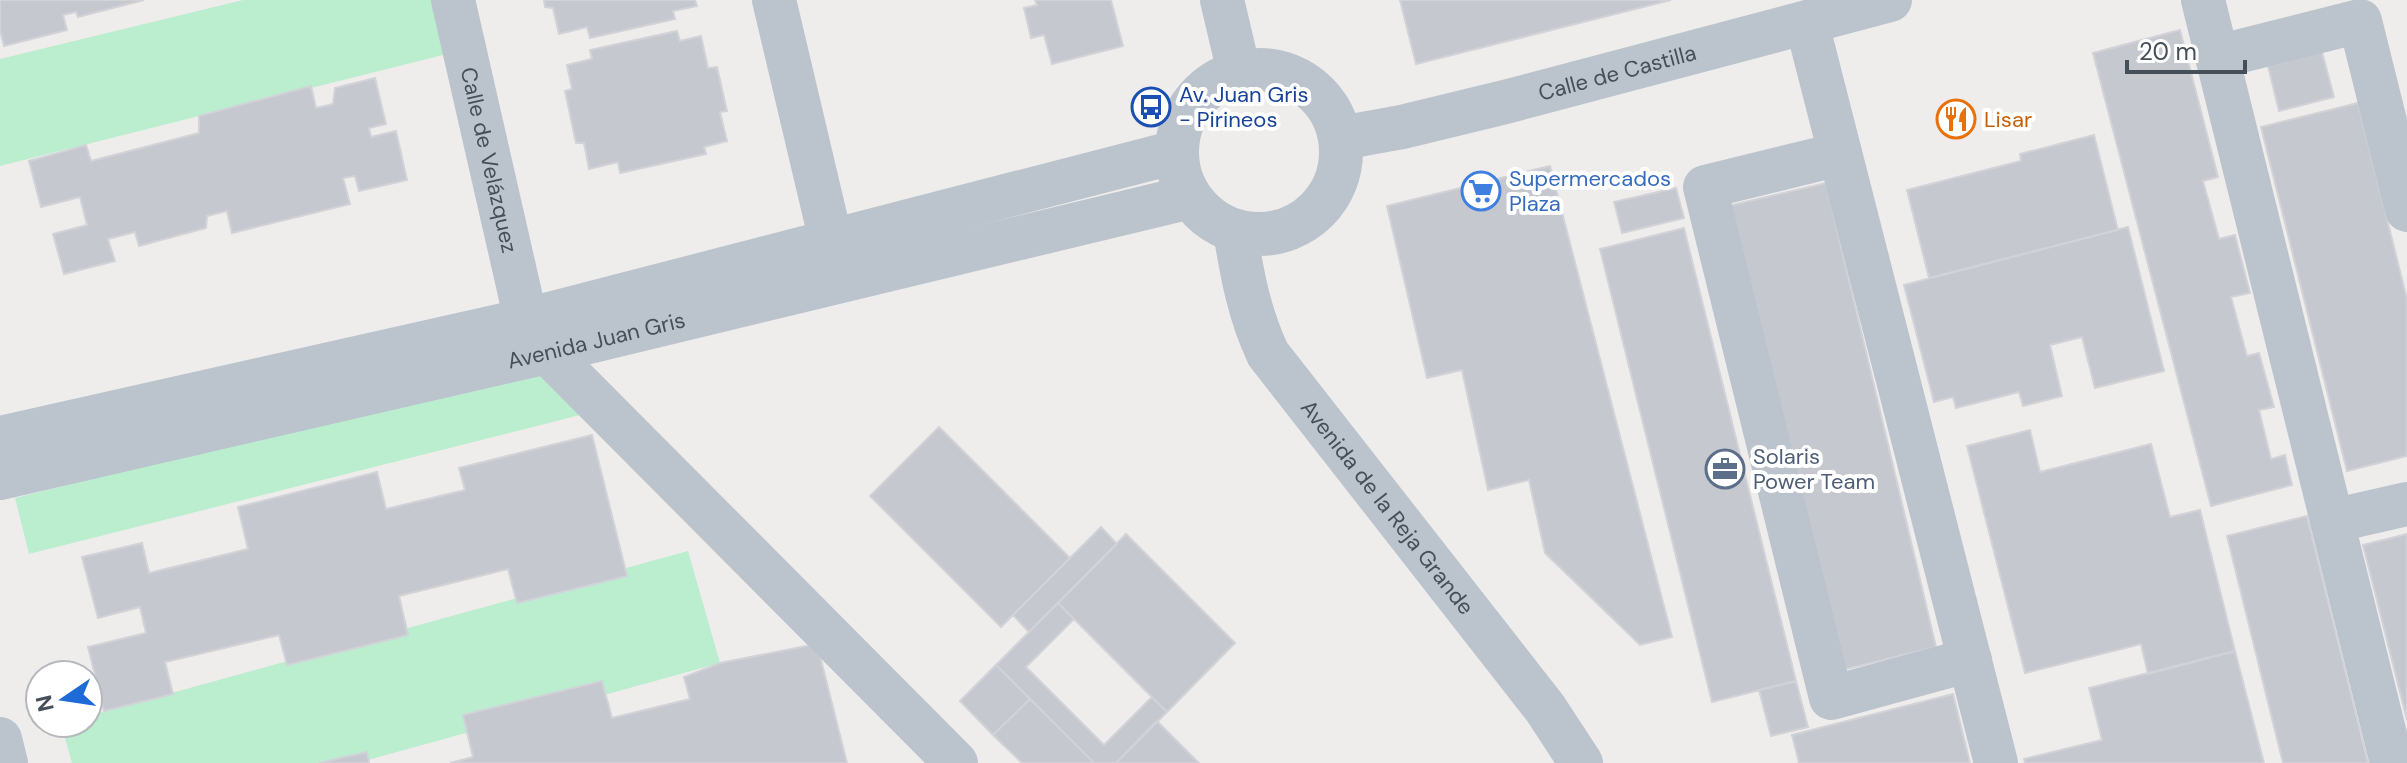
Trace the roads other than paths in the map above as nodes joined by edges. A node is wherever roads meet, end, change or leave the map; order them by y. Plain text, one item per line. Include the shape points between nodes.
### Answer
1 (453, 0) edge
2 (774, 0) edge
3 (1222, 0) edge
4 (1890, 0) edge
5 (2203, 0) edge
6 (1807, 24) junction
7 (2217, 57) junction
8 (1239, 72) junction
9 (1341, 138) junction
10 (1176, 152) junction
11 (1840, 154) junction
12 (1190, 197) junction
13 (2407, 210) edge
14 (1235, 231) junction
15 (831, 241) junction
16 (536, 336) junction
17 (0, 438) edge
18 (0, 478) edge
19 (2407, 504) edge
20 (2332, 521) junction
21 (1970, 660) junction
22 (0, 739) edge
23 (6, 763) edge
24 (956, 763) edge
25 (1581, 763) edge
26 (1996, 763) edge
27 (2392, 763) edge

1 - 16 street, Calle de Velázquez
2 - 15 street
3 - 8 street
4 - 6 street, Calle de Castilla
5 - 7 street
6 - 9 street, Calle de Castilla via 1505,102
6 - 11 street
7 - 13 street via 2360,21
7 - 20 street
8 - 9 street via 1273,70 1310,86 1334,117
8 - 10 street via 1207,87 1191,104 1180,125
9 - 14 street via 1338,178 1326,201 1307,220 1260,235
10 - 12 street
10 - 15 street, Avenida Juan Gris
11 - 21 street
11 - 21 street via 1705,187 1831,698
12 - 14 street via 1212,221
12 - 16 street, Avenida Juan Gris
14 - 25 street, Avenida de la Reja Grande via 1246,296 1268,354 1535,696
15 - 16 street, Avenida Juan Gris
16 - 17 street, Avenida Juan Gris
16 - 18 street, Avenida Juan Gris
16 - 24 street via 738,570
19 - 20 street
20 - 27 street
21 - 26 street
22 - 23 street

